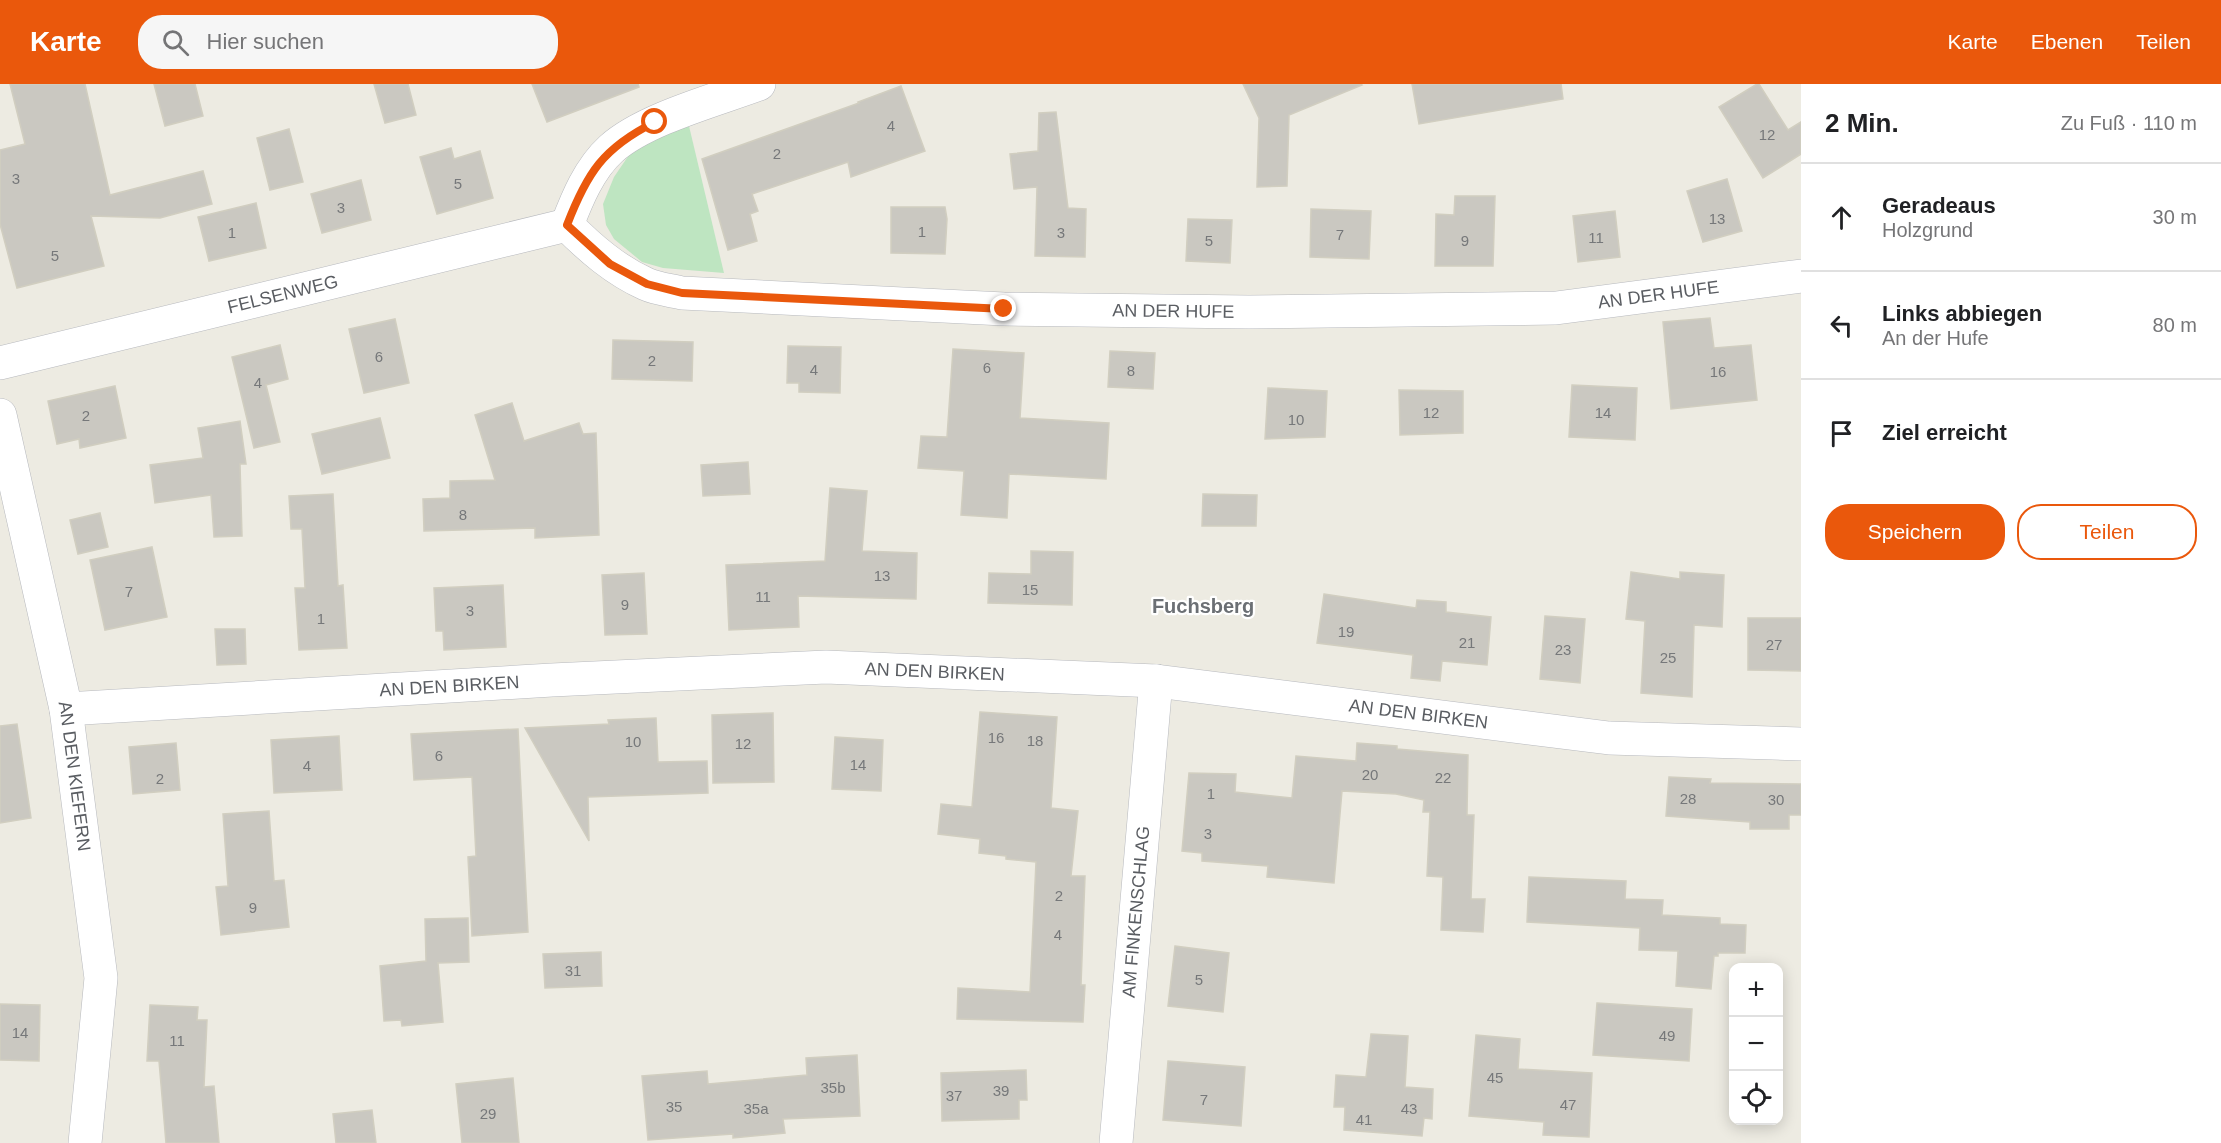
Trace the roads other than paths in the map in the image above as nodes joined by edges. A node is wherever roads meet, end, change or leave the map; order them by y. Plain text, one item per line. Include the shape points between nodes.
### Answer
1 (759, 84) edge
2 (567, 225) junction
3 (1801, 276) edge
4 (0, 363) edge
5 (0, 415) edge
6 (1156, 681) junction
7 (66, 709) junction
8 (1801, 744) edge
9 (85, 1143) edge
10 (1116, 1143) edge

1 - 2 street via 632,133 610,150 593,172 578,195
2 - 3 street, AN DER HUFE via 610,264 647,284 682,293 992,308 1249,312 1556,308
2 - 4 street, FELSENWEG
5 - 7 street, AN DEN KIEFERN
6 - 7 street, AN DEN BIRKEN via 826,667
6 - 8 street, AN DEN BIRKEN via 1609,738
6 - 10 street, AM FINKENSCHLAG
7 - 9 street, AN DEN KIEFERN via 101,978

